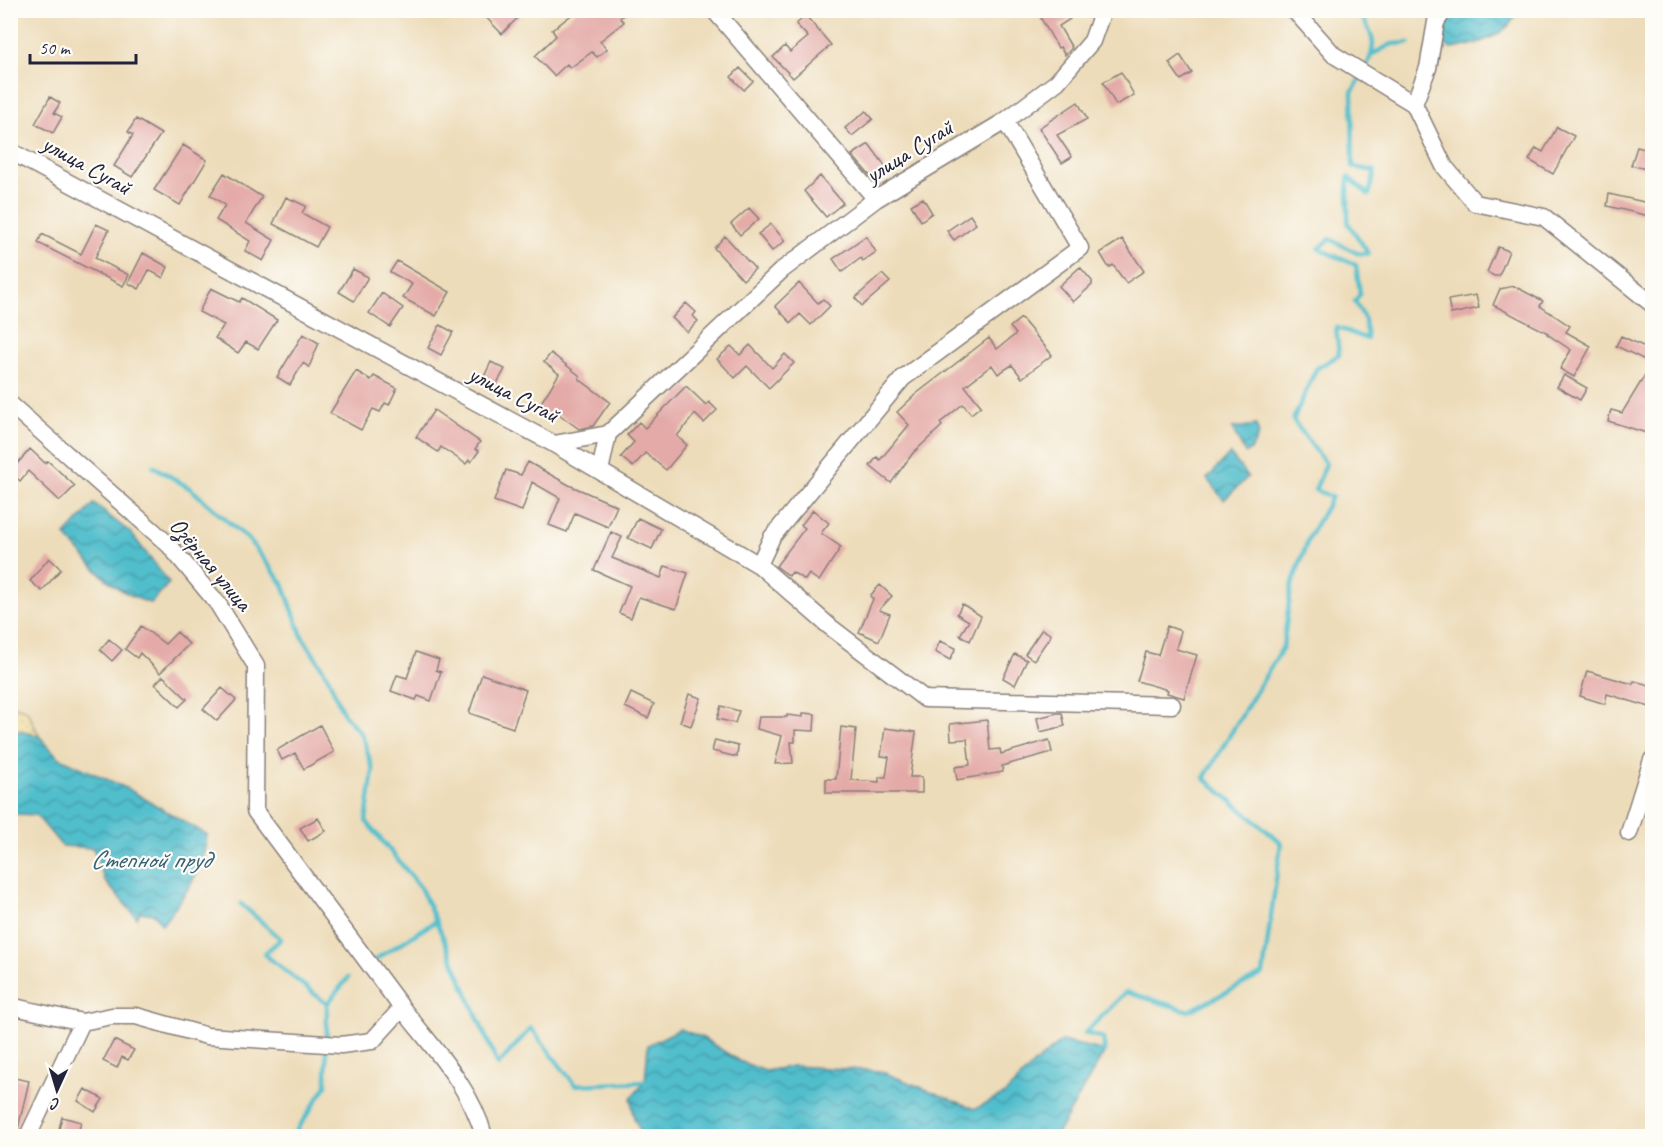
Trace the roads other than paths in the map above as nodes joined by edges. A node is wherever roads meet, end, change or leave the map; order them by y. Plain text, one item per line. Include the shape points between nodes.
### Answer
1 (714, 10) edge
2 (1103, 10) edge
3 (1294, 10) edge
4 (1444, 10) edge
5 (1414, 104) junction
6 (1005, 121) junction
7 (10, 151) edge
8 (876, 199) junction
9 (1653, 304) edge
10 (10, 404) edge
11 (608, 434) junction
12 (554, 444) junction
13 (600, 471) junction
14 (759, 565) junction
15 (1172, 705) dead end
16 (1653, 760) edge
17 (1629, 833) dead end
18 (10, 1006) edge
19 (402, 1008) junction
20 (82, 1022) junction
21 (28, 1137) edge
22 (484, 1137) edge

1 - 8 street
2 - 6 street, улица Сугай via 1092,40 1057,82
3 - 5 street via 1334,56
4 - 5 street via 1436,22 1428,68
5 - 9 street via 1444,166 1475,203 1544,217
6 - 8 street, улица Сугай
6 - 14 street via 1080,248 903,378 772,537
7 - 12 street, улица Сугай
8 - 11 street, улица Сугай via 782,270
10 - 19 street, Озёрная улица via 169,545 218,604 256,666 255,812
11 - 12 street, улица Сугай
11 - 13 street
12 - 13 street
13 - 14 street
14 - 15 street via 829,626 925,699
16 - 17 street
18 - 20 street
19 - 20 street via 372,1041 341,1045 207,1036 136,1016
19 - 22 street via 471,1101
20 - 21 street

